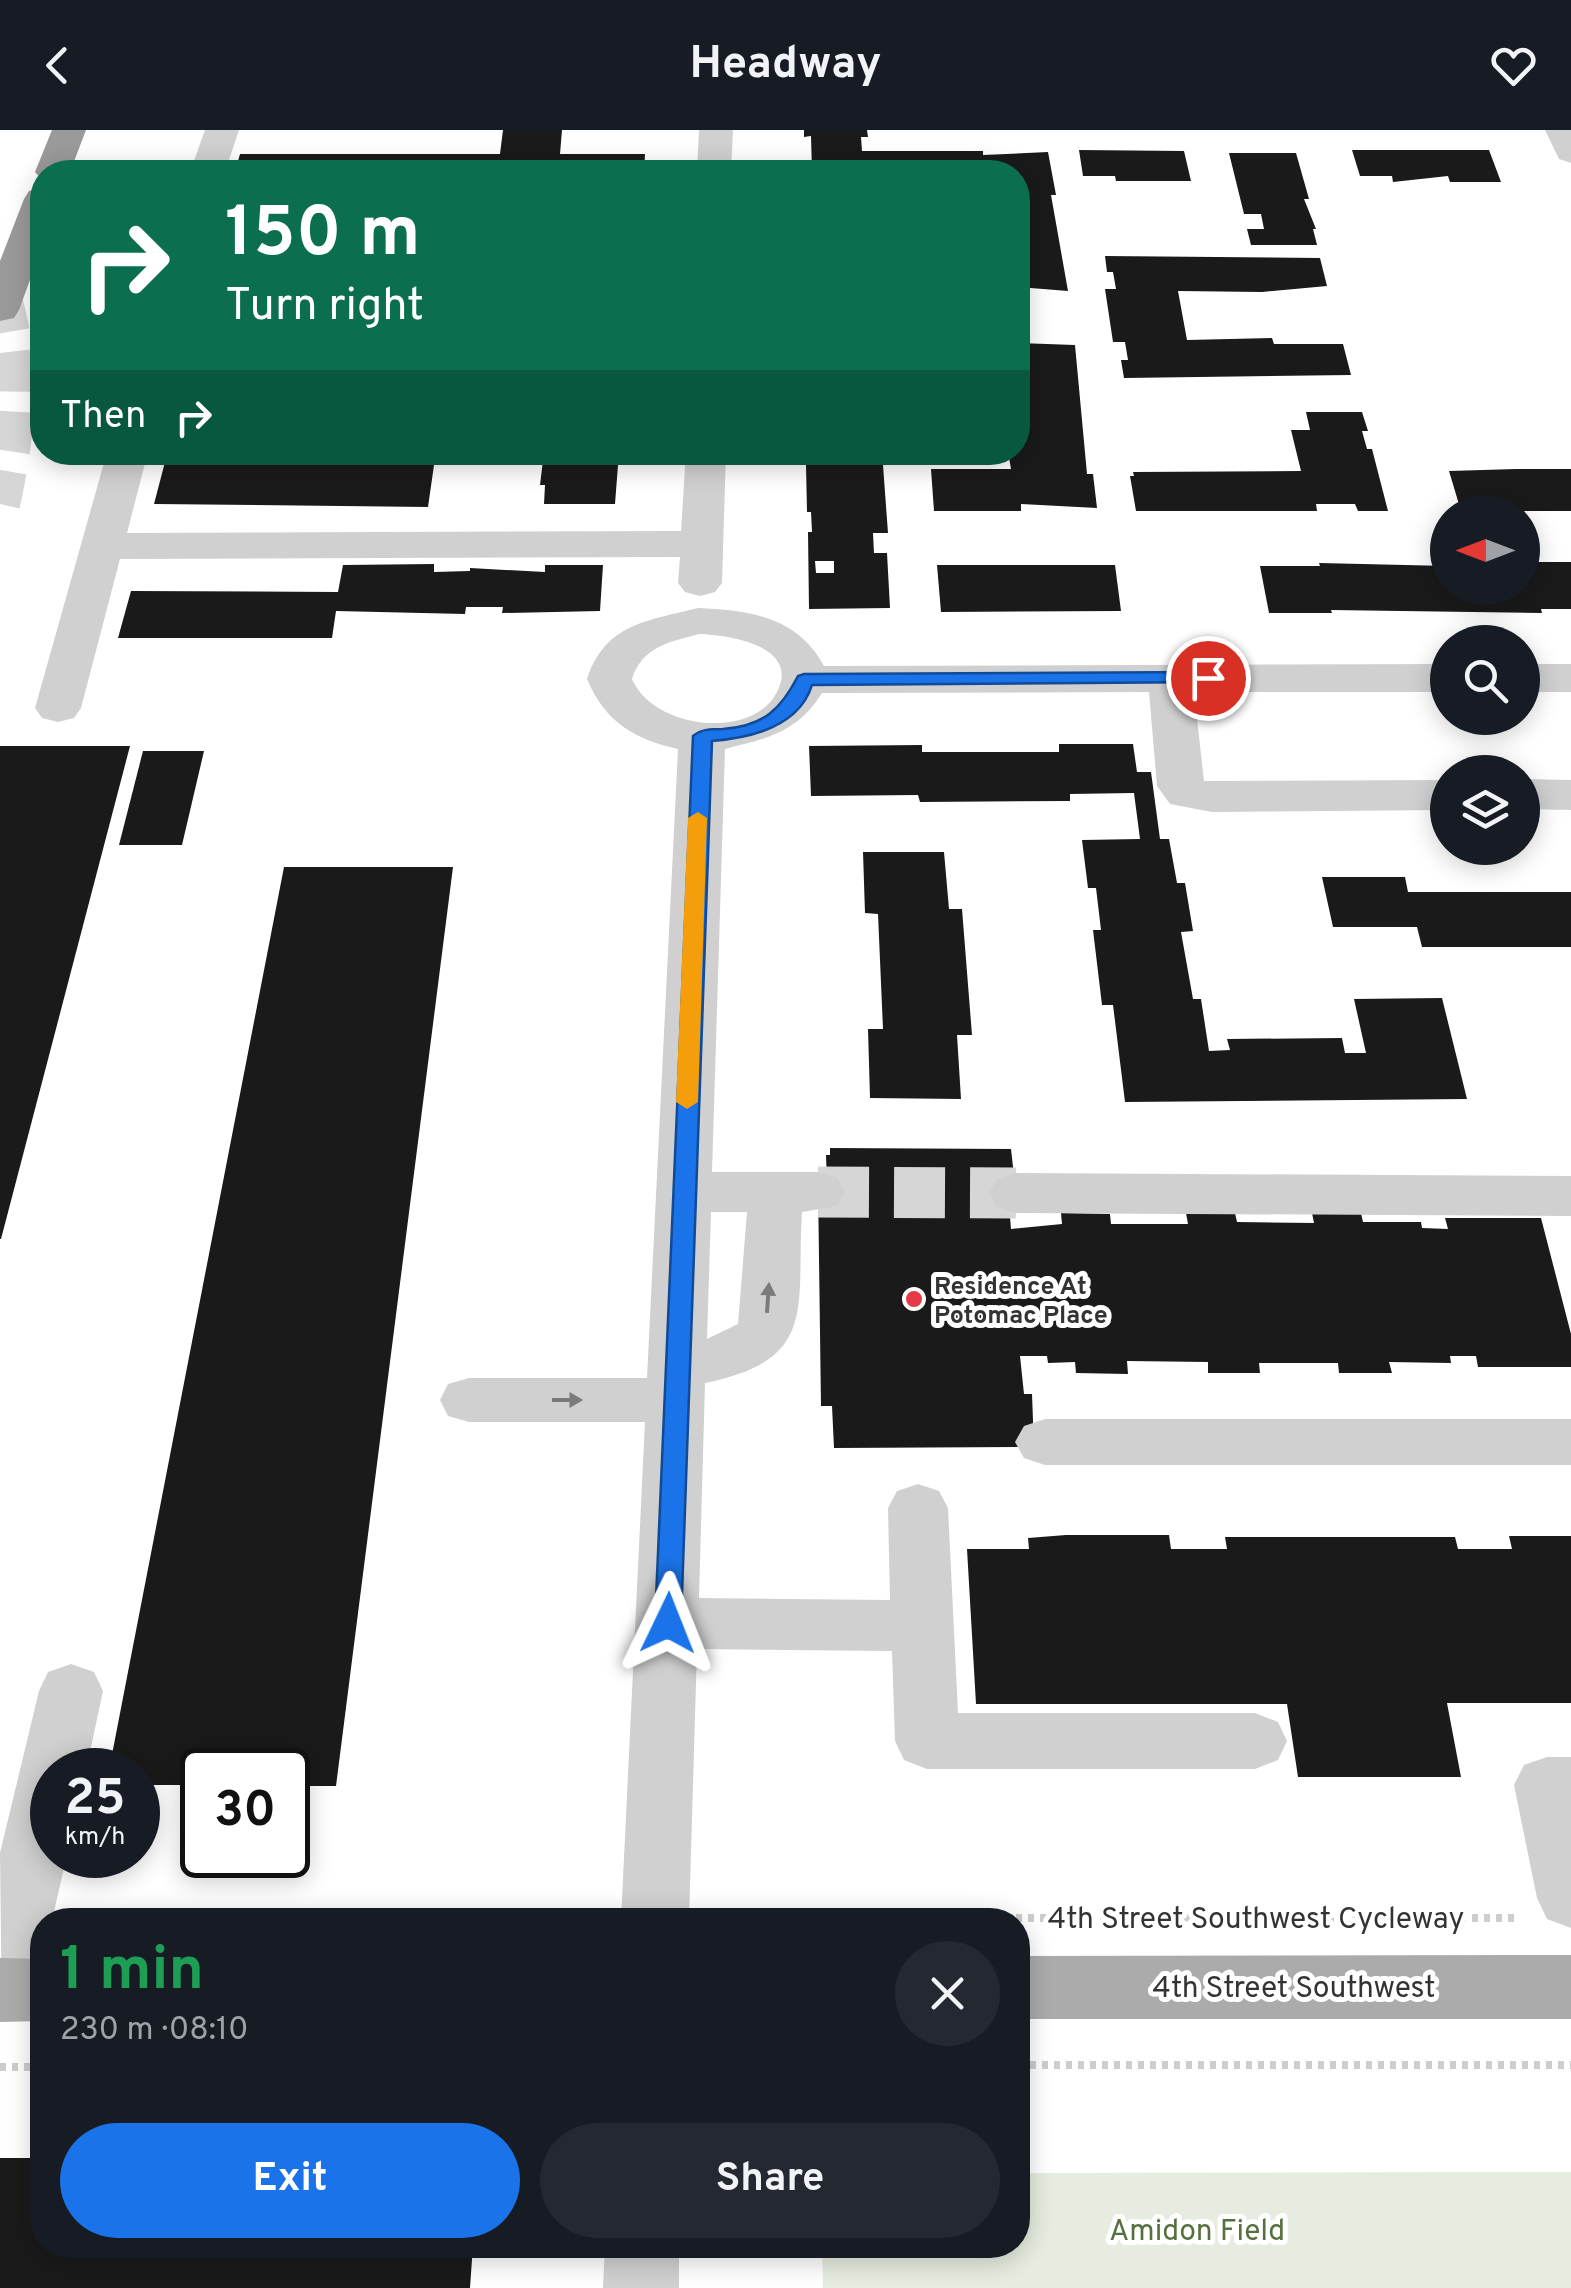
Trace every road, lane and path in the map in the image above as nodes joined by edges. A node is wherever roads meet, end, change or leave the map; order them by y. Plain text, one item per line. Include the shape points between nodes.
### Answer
1 (69, 130) edge
2 (222, 130) edge
3 (716, 130) edge
4 (1562, 130) edge
5 (1571, 152) edge
6 (58, 160) edge
7 (212, 160) edge
8 (715, 160) edge
9 (30, 231) edge
10 (0, 310) edge
11 (124, 465) edge
12 (705, 465) edge
13 (701, 544) junction
14 (102, 546) junction
15 (698, 620) junction
16 (1170, 678) junction
17 (1430, 678) edge
18 (1540, 678) edge
19 (1571, 678) edge
20 (804, 680) junction
21 (58, 708) dead end
22 (702, 736) junction
23 (1540, 794) edge
24 (1430, 795) edge
25 (1571, 795) edge
26 (684, 1192) junction
27 (1016, 1193) tunnel mouth
28 (1571, 1196) edge
29 (676, 1384) junction
30 (470, 1400) dead end
31 (1045, 1442) dead end
32 (1571, 1442) edge
33 (918, 1508) dead end
34 (668, 1623) junction
35 (922, 1626) junction
36 (71, 1692) dead end
37 (1254, 1740) dead end
38 (58, 1748) edge
39 (1571, 1785) edge
40 (30, 1874) edge
41 (656, 1908) edge
42 (1551, 1908) edge
43 (1030, 1915) edge
44 (20, 1918) junction
45 (30, 1918) edge
46 (1571, 1987) edge
47 (1030, 1988) edge
48 (15, 1990) edge
49 (1030, 2065) edge
50 (1571, 2065) edge
51 (30, 2067) edge
52 (0, 2068) edge
53 (642, 2258) edge
54 (641, 2288) edge

1 - 6 highway
2 - 7 street
3 - 8 street
4 - 5 street
9 - 10 highway
11 - 14 street
12 - 13 street
13 - 14 street
13 - 15 street
14 - 21 street
15 - 20 street via 738,623 787,644
15 - 22 street via 628,644 608,678 626,713 662,730
16 - 17 street
16 - 20 street
16 - 24 street via 1186,794
18 - 19 street
20 - 22 street via 799,697 764,725
22 - 26 street
23 - 25 street
26 - 29 street
29 -> 26 street via 761,1340 797,1192
27 - 28 street
30 -> 29 street
29 - 34 street
31 - 32 street
33 - 35 street
34 - 35 street
34 - 41 street
35 - 37 street via 927,1740
36 - 38 street
39 - 42 street via 1547,1785
40 - 44 street
42 - 43 path, 4th Street Southwest Cycleway
44 - 45 path
44 - 48 street
46 - 47 main road, 4th Street Southwest
49 - 50 path
51 - 52 path
53 - 54 street

